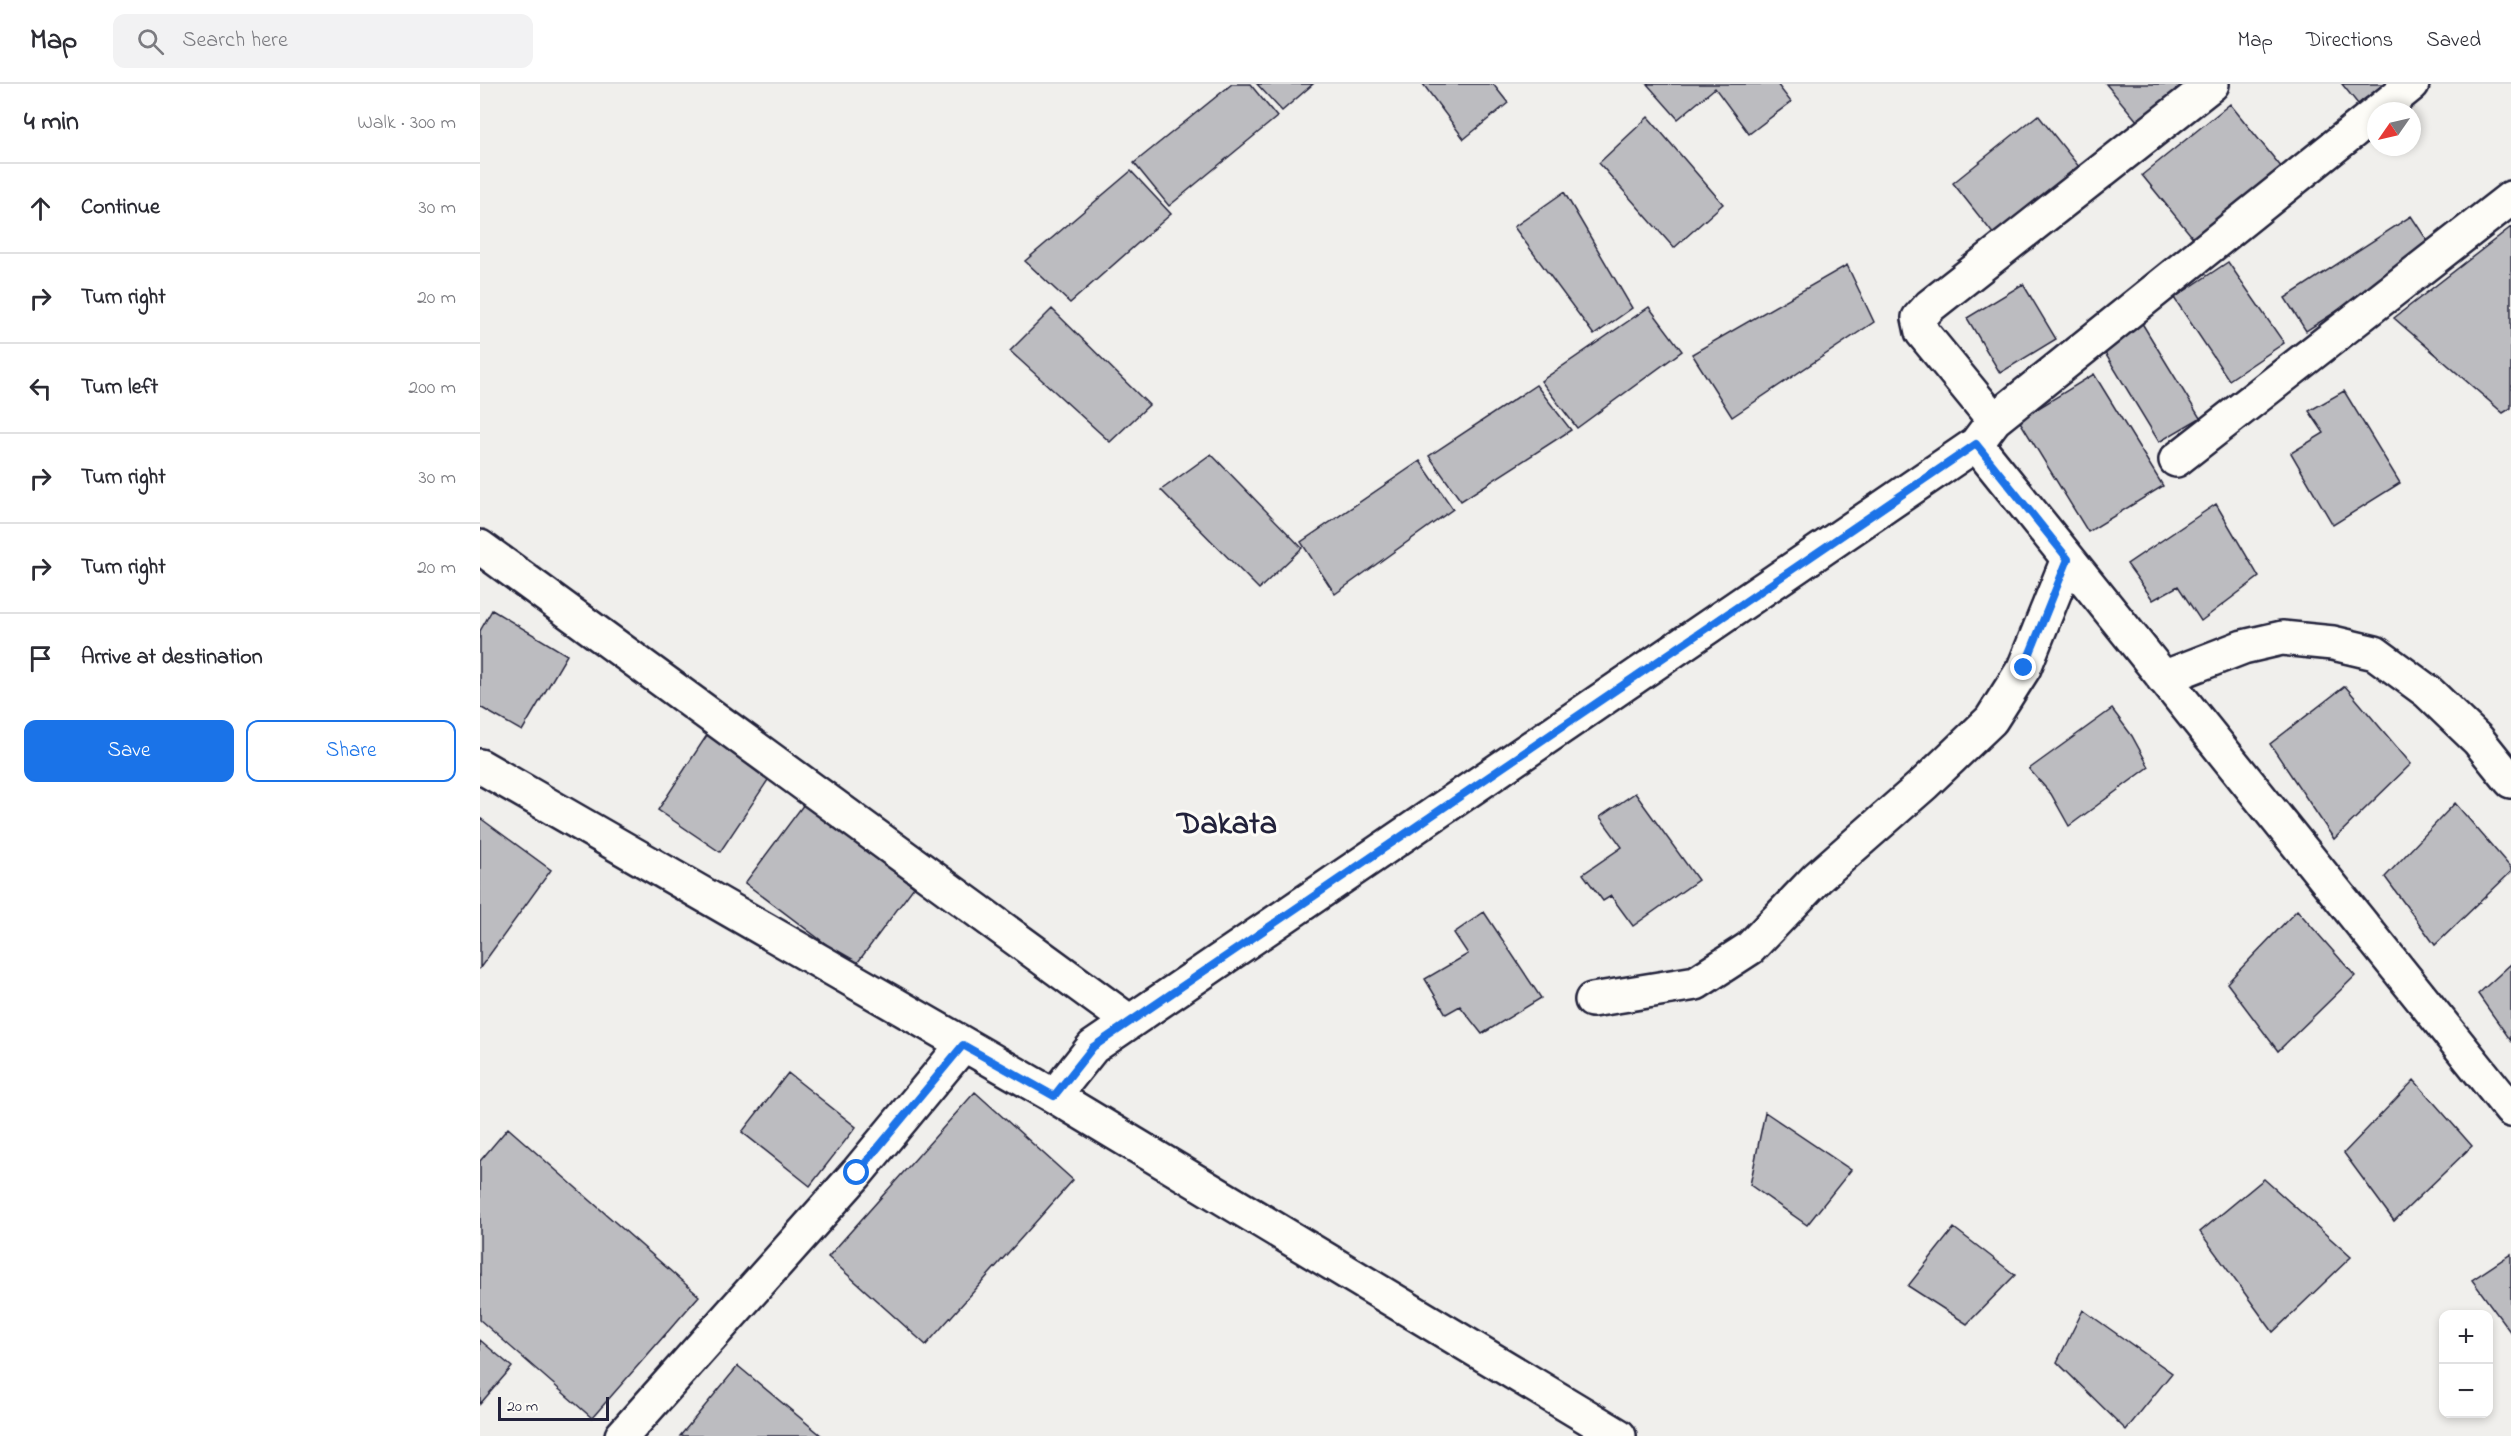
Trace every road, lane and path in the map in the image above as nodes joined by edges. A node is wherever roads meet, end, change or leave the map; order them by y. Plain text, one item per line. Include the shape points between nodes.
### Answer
1 (2212, 84) edge
2 (2412, 84) edge
3 (2390, 102) edge
4 (2367, 120) edge
5 (2511, 198) edge
6 (1985, 432) junction
7 (2176, 460) dead end
8 (480, 547) edge
9 (2068, 559) junction
10 (2163, 678) junction
11 (480, 766) edge
12 (2511, 780) edge
13 (1593, 1000) dead end
14 (1130, 1022) junction
15 (963, 1045) junction
16 (1054, 1096) junction
17 (2511, 1110) edge
18 (622, 1436) edge
19 (1619, 1436) edge

1 - 6 street via 1919,318 1922,332
2 - 3 street
4 - 6 street
5 - 7 street
6 - 9 street
6 - 14 street
8 - 14 street
9 - 10 street
9 - 13 street via 2024,668 1991,720 1817,878 1750,948 1696,983
10 - 12 street via 2243,647 2282,638 2333,643 2375,653 2428,692 2478,740
10 - 17 street
11 - 15 street
14 - 16 street via 1093,1047
15 - 16 street
15 - 18 street via 857,1173
16 - 19 street

